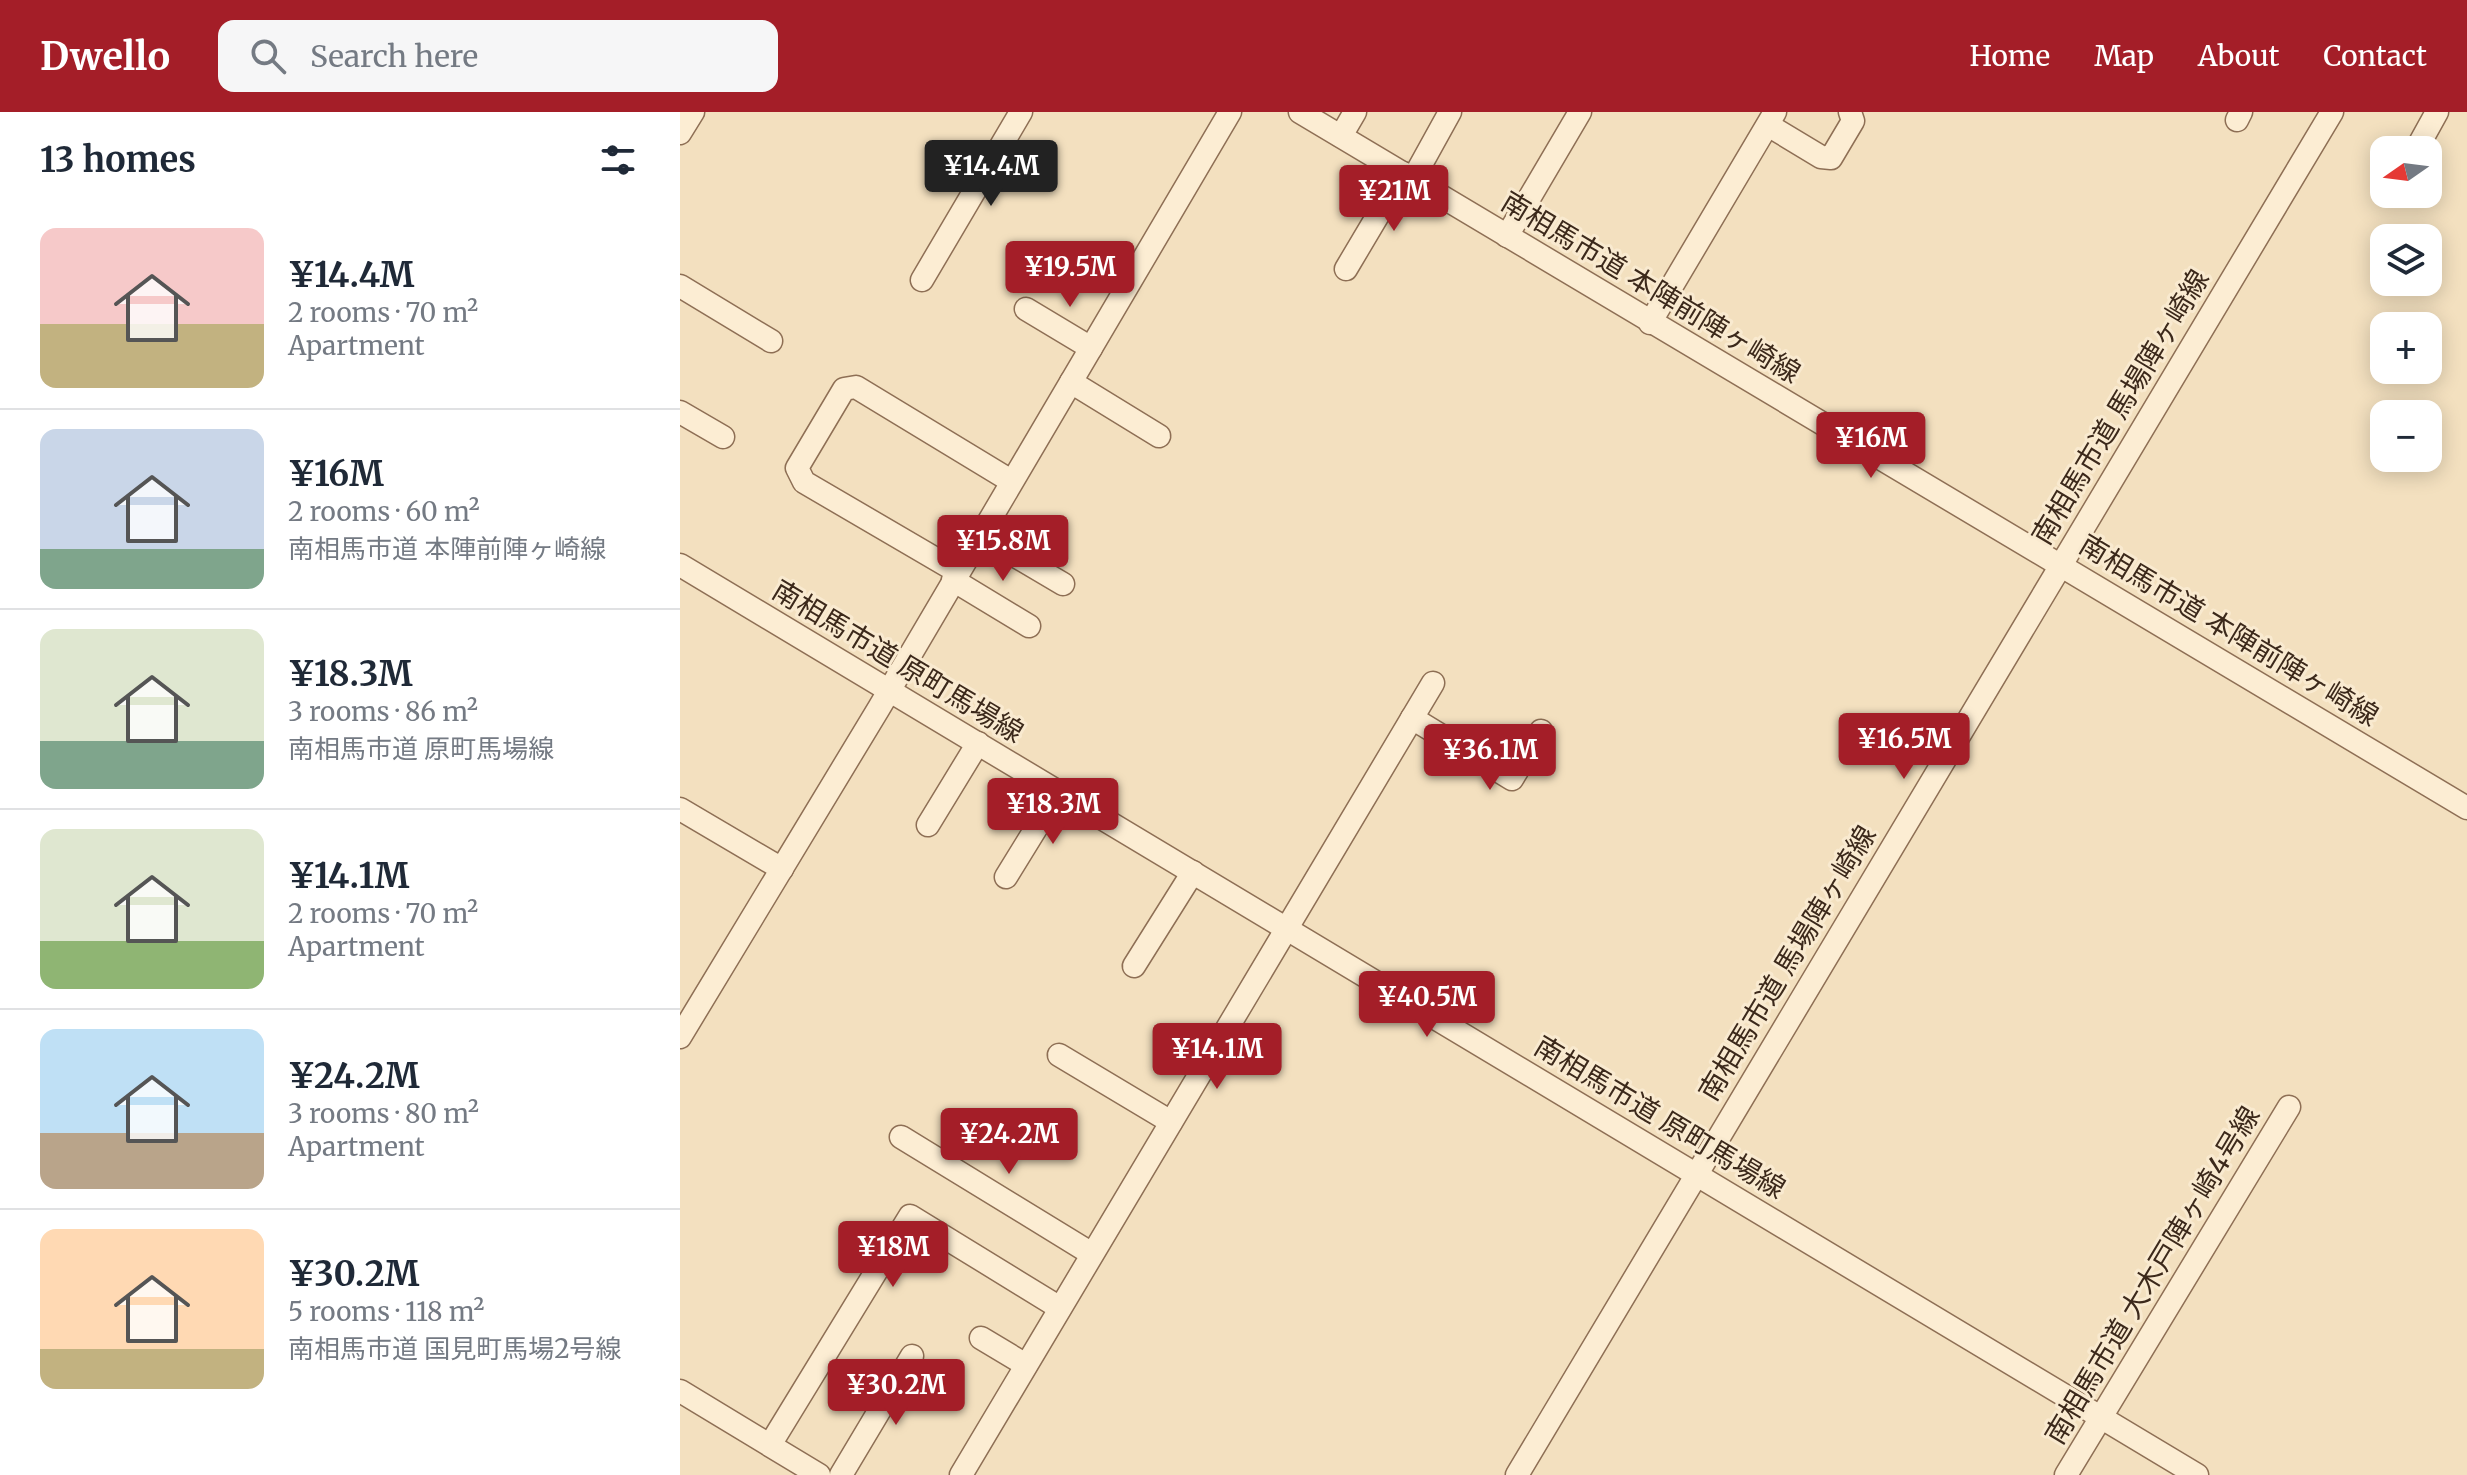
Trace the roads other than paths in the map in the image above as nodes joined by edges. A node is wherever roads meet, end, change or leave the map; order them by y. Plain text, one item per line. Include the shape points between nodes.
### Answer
1 (693, 112) edge
2 (1021, 112) edge
3 (1230, 112) edge
4 (1300, 112) edge
5 (1355, 112) edge
6 (1450, 112) edge
7 (1580, 112) edge
8 (1850, 112) edge
9 (2332, 112) edge
10 (2437, 112) edge
11 (1771, 118) edge
12 (680, 133) edge
13 (1341, 136) junction
14 (2424, 136) edge
15 (1408, 176) junction
16 (1507, 236) junction
17 (1346, 269) dead end
18 (922, 280) dead end
19 (680, 286) edge
20 (1026, 309) dead end
21 (1650, 323) junction
22 (771, 341) dead end
23 (1091, 348) junction
24 (1071, 382) junction
25 (680, 412) edge
26 (1159, 436) dead end
27 (723, 437) dead end
28 (1011, 481) junction
29 (980, 535) junction
30 (680, 565) edge
31 (2061, 566) junction
32 (956, 576) junction
33 (1063, 584) dead end
34 (1029, 626) dead end
35 (1433, 683) dead end
36 (889, 690) junction
37 (1412, 718) junction
38 (1541, 731) dead end
39 (978, 743) junction
40 (1059, 791) junction
41 (2467, 808) edge
42 (680, 809) edge
43 (928, 825) dead end
44 (782, 869) junction
45 (1193, 872) junction
46 (1006, 877) dead end
47 (1287, 928) junction
48 (1134, 966) dead end
49 (688, 1007) edge
50 (680, 1037) edge
51 (1059, 1055) dead end
52 (2289, 1107) dead end
53 (1171, 1122) junction
54 (901, 1137) dead end
55 (1697, 1174) junction
56 (1092, 1254) junction
57 (1060, 1308) junction
58 (981, 1338) dead end
59 (912, 1356) dead end
60 (1026, 1365) junction
61 (680, 1391) edge
62 (2100, 1417) junction
63 (770, 1445) junction
64 (819, 1475) edge
65 (841, 1475) edge
66 (961, 1475) edge
67 (1517, 1475) edge
68 (2066, 1475) edge
69 (2197, 1475) edge

1 - 12 street
2 - 18 street
3 - 23 street
4 - 13 street, 南相馬市道 本陣前陣ヶ崎線
5 - 13 street
6 - 15 street
7 - 16 street
8 - 11 street via 1853,121 1831,158 1821,157
9 - 31 street, 南相馬市道 馬場陣ヶ崎線
10 - 14 street
11 - 21 street
13 - 15 street, 南相馬市道 本陣前陣ヶ崎線
15 - 16 street, 南相馬市道 本陣前陣ヶ崎線
15 - 17 street
16 - 21 street, 南相馬市道 本陣前陣ヶ崎線
19 - 22 street
20 - 23 street
21 - 31 street, 南相馬市道 本陣前陣ヶ崎線
23 - 24 street
24 - 26 street
24 - 28 street
25 - 27 street
28 - 29 street
28 - 32 street via 856,387 844,389 797,468 804,482
29 - 32 street
29 - 33 street
30 - 36 street, 南相馬市道 原町馬場線
31 - 41 street, 南相馬市道 本陣前陣ヶ崎線
31 - 55 street, 南相馬市道 馬場陣ヶ崎線
32 - 34 street
32 - 36 street
35 - 37 street
36 - 39 street, 南相馬市道 原町馬場線
36 - 44 street
37 - 38 street via 1512,779
37 - 47 street
39 - 40 street, 南相馬市道 原町馬場線
39 - 43 street
40 - 45 street, 南相馬市道 原町馬場線
40 - 46 street
42 - 44 street
44 - 49 street
45 - 47 street, 南相馬市道 原町馬場線
45 - 48 street
47 - 53 street
47 - 55 street, 南相馬市道 原町馬場線
49 - 50 street
51 - 53 street
52 - 62 street, 南相馬市道 大木戸陣ヶ崎4号線
53 - 56 street
54 - 56 street
55 - 62 street, 南相馬市道 原町馬場線
55 - 67 street, 南相馬市道 馬場陣ヶ崎線
56 - 57 street
57 - 60 street
57 - 63 street via 910,1216
58 - 60 street
59 - 65 street
60 - 66 street
61 - 63 street
62 - 68 street, 南相馬市道 大木戸陣ヶ崎4号線
62 - 69 street, 南相馬市道 原町馬場線
63 - 64 street

